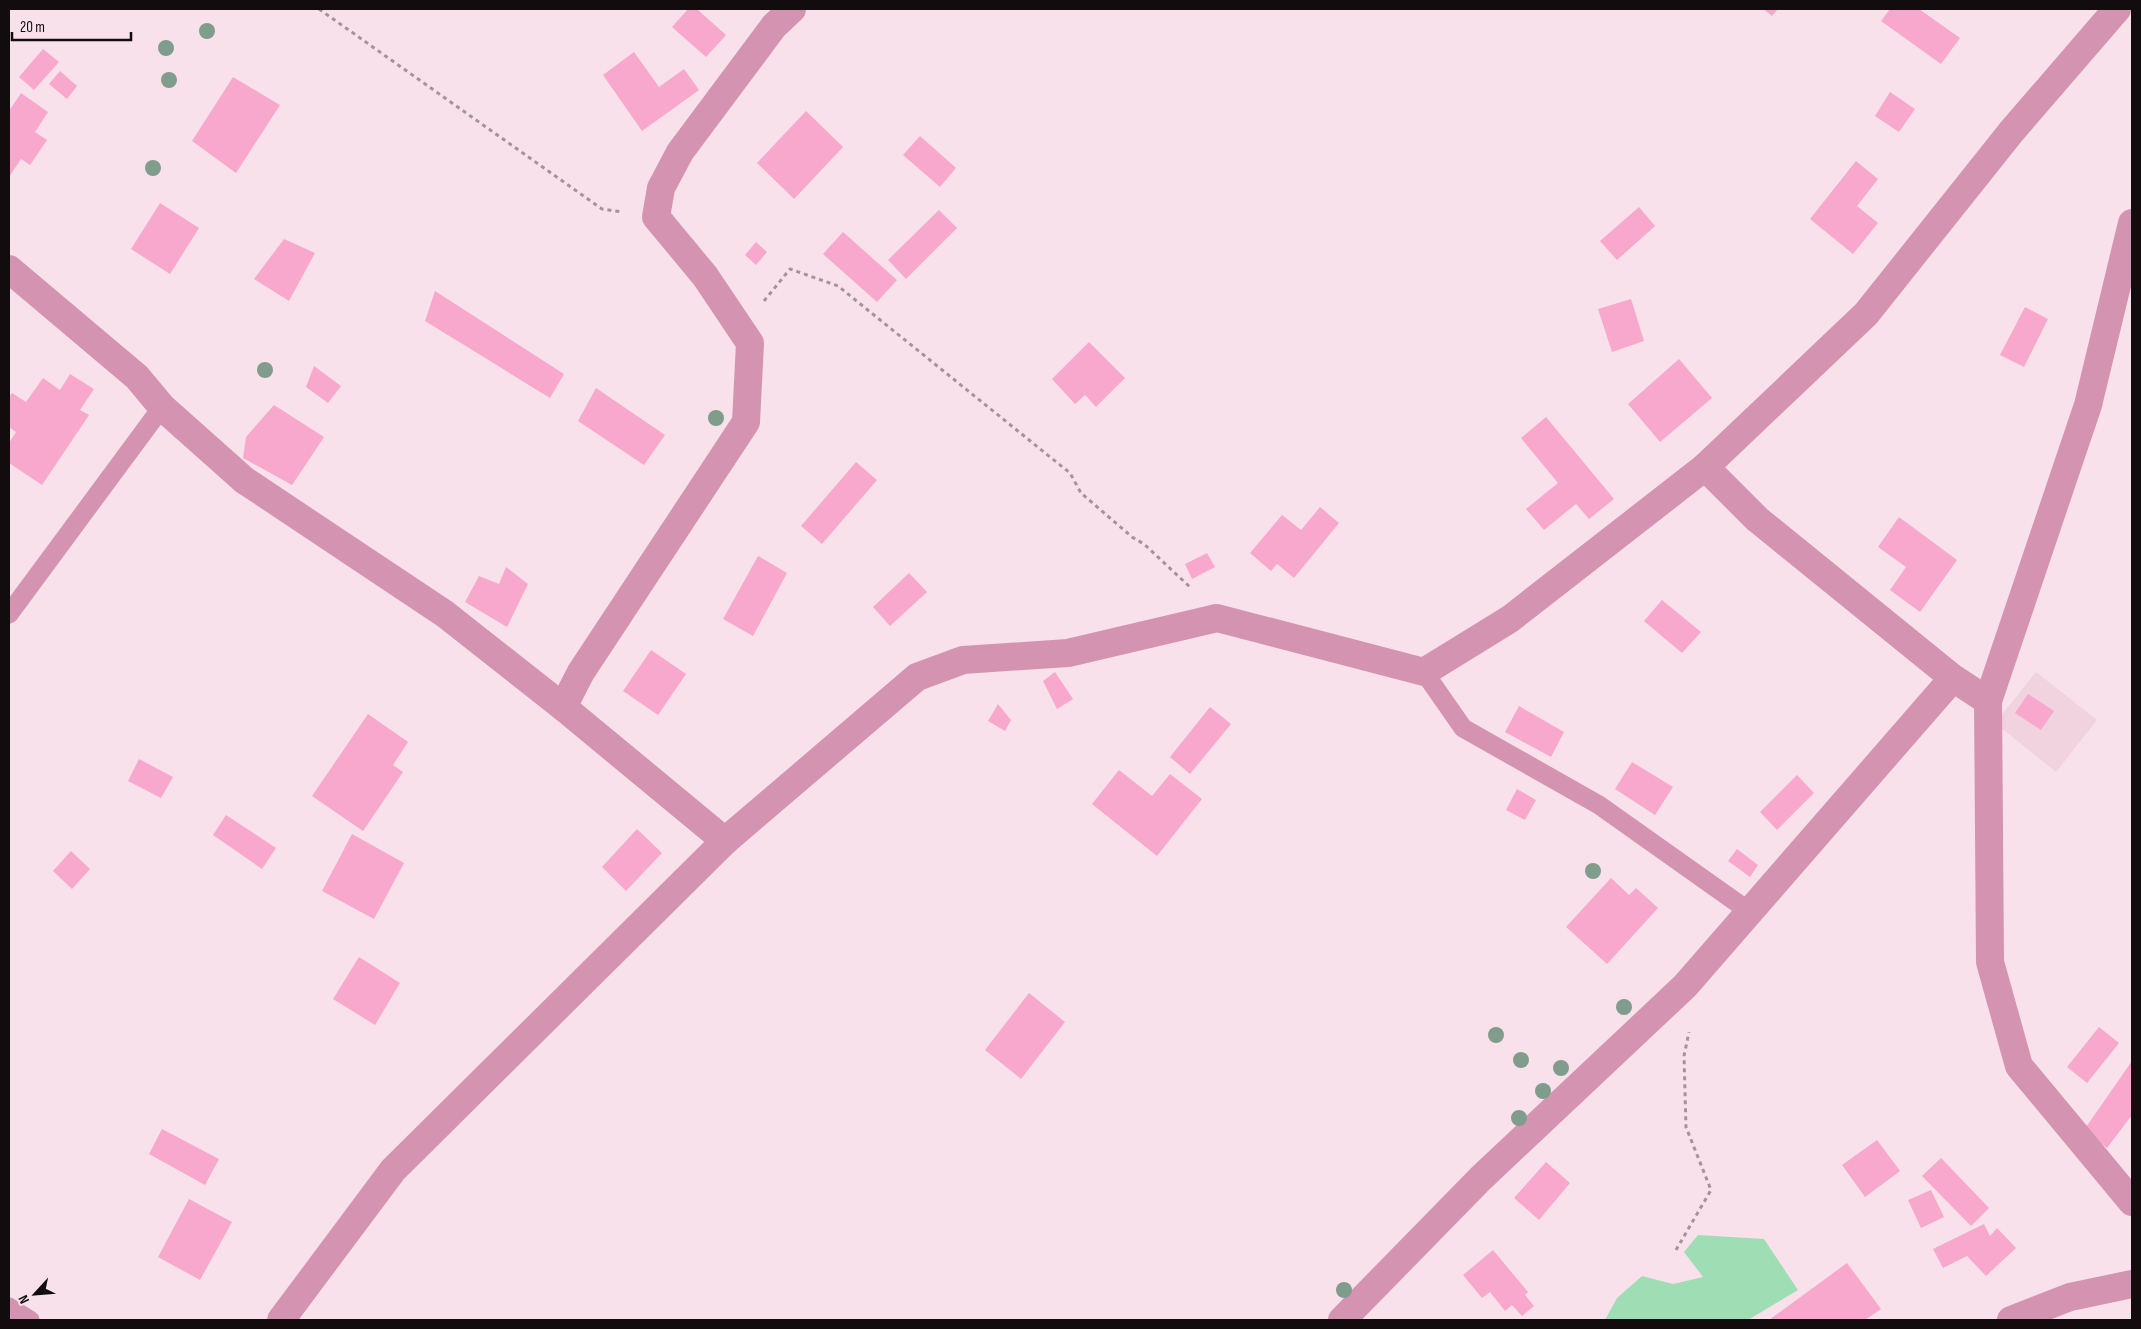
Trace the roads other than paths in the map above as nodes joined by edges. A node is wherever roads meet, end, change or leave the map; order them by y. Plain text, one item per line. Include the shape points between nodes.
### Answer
1 (792, 9) edge
2 (2117, 9) edge
3 (2132, 224) edge
4 (9, 269) edge
5 (162, 407) junction
6 (1705, 467) junction
7 (9, 614) edge
8 (1424, 672) junction
9 (1953, 678) junction
10 (1988, 701) junction
11 (563, 707) junction
12 (725, 841) junction
13 (1750, 912) junction
14 (2132, 1202) edge
15 (2132, 1284) edge
16 (9, 1307) edge
17 (30, 1320) edge
18 (281, 1320) edge
19 (1342, 1320) edge
20 (2011, 1320) edge

1 - 11 street via 774,26 680,152 661,188 656,217 705,276 750,343 746,422 581,672
2 - 6 street via 2011,132 1866,314
3 - 10 street via 2088,405
4 - 5 street via 137,377
5 - 7 lane
5 - 11 street via 244,480 445,614
6 - 8 street via 1510,619
6 - 9 street via 1757,519
8 - 12 street via 1218,618 1068,653 963,660 917,677
8 - 13 lane via 1463,728 1598,805
9 - 10 street
9 - 13 street
10 - 14 street via 1990,962 2019,1066
11 - 12 street
12 - 18 street via 393,1170
13 - 19 street via 1685,986 1481,1178
15 - 20 street via 2070,1297
16 - 17 lane

